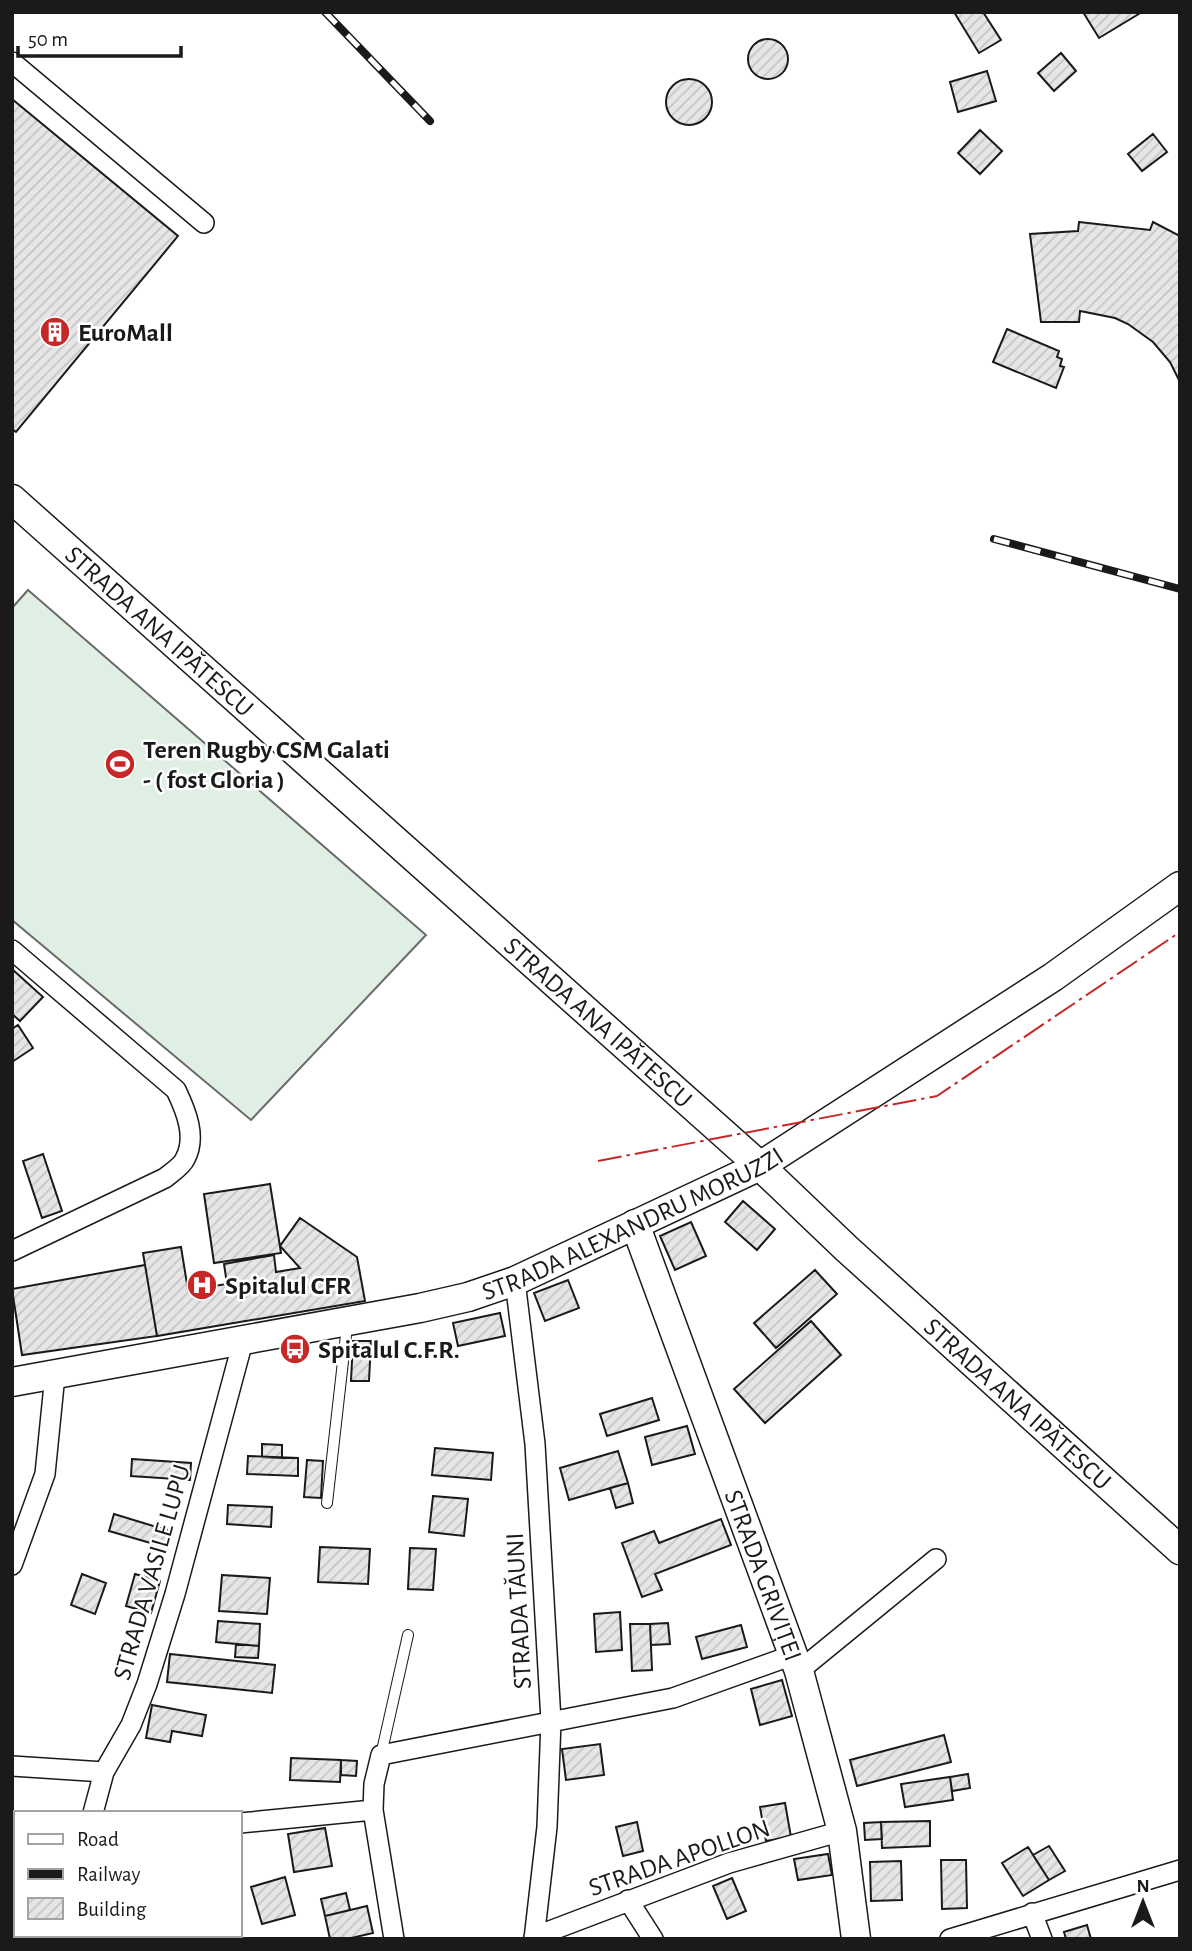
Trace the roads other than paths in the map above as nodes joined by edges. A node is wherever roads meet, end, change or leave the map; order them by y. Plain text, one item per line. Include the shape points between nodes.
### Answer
1 (12, 62) edge
2 (204, 223) dead end
3 (12, 499) edge
4 (1180, 886) edge
5 (12, 950) edge
6 (760, 1166) junction
7 (635, 1224) junction
8 (12, 1251) edge
9 (515, 1281) junction
10 (347, 1322) junction
11 (243, 1340) junction
12 (55, 1375) junction
13 (12, 1382) edge
14 (327, 1503) dead end
15 (1180, 1549) edge
16 (936, 1559) dead end
17 (12, 1566) edge
18 (408, 1635) dead end
19 (796, 1663) junction
20 (551, 1721) junction
21 (381, 1755) junction
22 (12, 1766) edge
23 (104, 1772) junction
24 (373, 1810) junction
25 (94, 1811) edge
26 (242, 1823) edge
27 (842, 1831) junction
28 (1180, 1870) edge
29 (628, 1900) junction
30 (1032, 1913) junction
31 (534, 1938) edge
32 (394, 1939) edge
33 (653, 1939) edge
34 (856, 1939) edge
35 (950, 1939) edge
36 (1042, 1939) edge

1 - 2 street
3 - 6 street, STRADA ANA IPĂTESCU
4 - 6 street, STRADA ALEXANDRU MORUZZI via 1052,977
5 - 8 street via 176,1090 191,1133 185,1160 165,1178
6 - 7 street, STRADA ALEXANDRU MORUZZI
6 - 15 street, STRADA ANA IPĂTESCU
7 - 9 street, STRADA ALEXANDRU MORUZZI
7 - 19 street, STRADA GRIVIȚEI
9 - 10 street, STRADA ALEXANDRU MORUZZI via 468,1297
9 - 20 street, STRADA TĂUNI via 535,1444
10 - 11 street, STRADA ALEXANDRU MORUZZI
10 - 14 lane
11 - 12 street, STRADA ALEXANDRU MORUZZI
11 - 23 street, STRADA VASILE LUPU via 151,1671 131,1725
12 - 13 street, STRADA ALEXANDRU MORUZZI
12 - 17 street via 45,1474
16 - 19 street
18 - 21 lane
19 - 20 street via 673,1698
19 - 27 street, STRADA GRIVIȚEI
20 - 21 street
20 - 31 street, STRADA TĂUNI via 547,1827
21 - 24 street
22 - 23 street
23 - 25 street, STRADA VASILE LUPU
24 - 26 street
24 - 32 street
27 - 29 street, STRADA APOLLON via 729,1863
27 - 34 street, STRADA GRIVIȚEI
28 - 30 street
29 - 31 street, STRADA APOLLON
29 - 33 street
30 - 35 street
30 - 36 street

